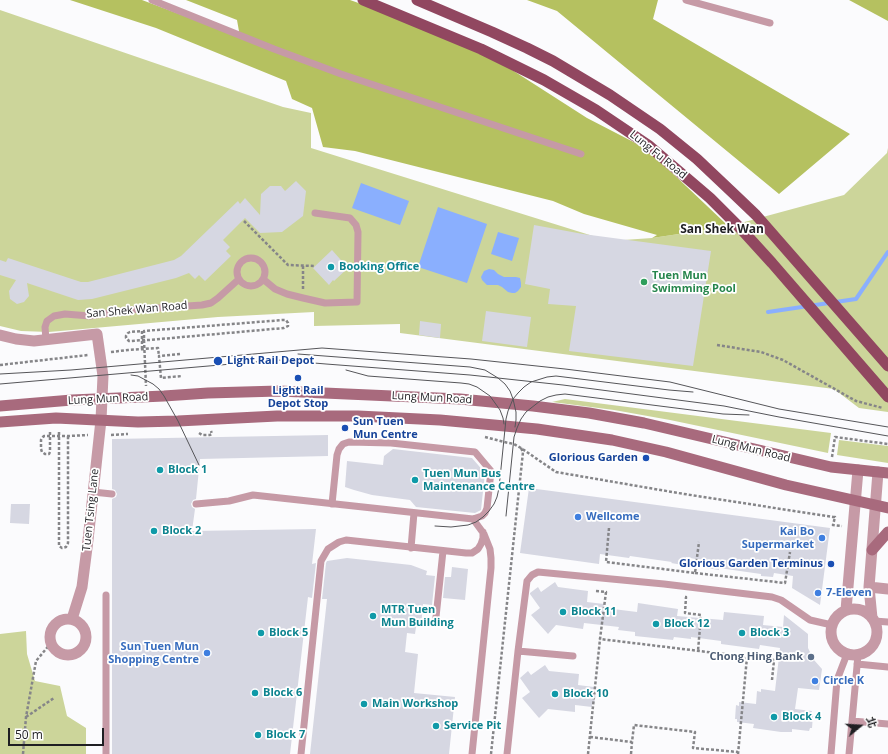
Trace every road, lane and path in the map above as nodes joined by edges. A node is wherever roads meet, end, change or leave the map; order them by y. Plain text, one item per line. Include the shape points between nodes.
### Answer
1 (152, 0) edge
2 (363, 0) edge
3 (418, 0) edge
4 (686, 0) edge
5 (770, 23) dead end
6 (582, 154) dead end
7 (315, 212) dead end
8 (244, 221) dead end
9 (315, 266) dead end
10 (239, 279) junction
11 (263, 279) junction
12 (98, 334) joint
13 (0, 335) edge
14 (46, 340) junction
15 (143, 340) junction
16 (717, 345) dead end
17 (142, 349) junction
18 (100, 354) junction
19 (180, 354) dead end
20 (159, 356) junction
21 (0, 365) edge
22 (888, 366) edge
23 (182, 376) dead end
24 (146, 387) dead end
25 (888, 397) edge
26 (102, 399) junction
27 (0, 406) edge
28 (888, 409) edge
29 (101, 420) junction
30 (0, 422) edge
31 (216, 428) dead end
32 (50, 432) dead end
33 (59, 432) dead end
34 (202, 435) dead end
35 (480, 436) dead end
36 (888, 444) edge
37 (521, 448) junction
38 (832, 456) dead end
39 (858, 470) junction
40 (883, 472) edge
41 (93, 492) junction
42 (112, 494) dead end
43 (855, 501) junction
44 (196, 504) dead end
45 (332, 504) junction
46 (876, 506) junction
47 (888, 508) edge
48 (414, 513) junction
49 (473, 519) junction
50 (833, 525) dead end
51 (609, 528) dead end
52 (483, 532) junction
53 (888, 532) edge
54 (699, 542) dead end
55 (410, 548) junction
56 (872, 550) junction
57 (443, 551) junction
58 (790, 552) dead end
59 (665, 569) junction
60 (695, 573) junction
61 (664, 584) junction
62 (869, 587) junction
63 (888, 589) edge
64 (596, 591) dead end
65 (106, 595) dead end
66 (678, 597) dead end
67 (846, 610) junction
68 (436, 617) dead end
69 (72, 619) junction
70 (873, 620) junction
71 (888, 622) edge
72 (832, 625) junction
73 (600, 639) junction
74 (51, 643) junction
75 (518, 651) junction
76 (698, 651) junction
77 (573, 656) dead end
78 (748, 657) junction
79 (854, 658) junction
80 (888, 667) edge
81 (772, 680) dead end
82 (54, 698) dead end
83 (26, 717) junction
84 (852, 721) junction
85 (888, 724) edge
86 (590, 737) junction
87 (632, 742) junction
88 (693, 748) junction
89 (738, 753) edge
90 (23, 754) edge
91 (106, 754) edge
92 (301, 754) edge
93 (472, 754) edge
94 (491, 754) edge
95 (507, 754) edge
96 (588, 754) edge
97 (631, 754) edge
98 (693, 754) edge
99 (832, 754) edge
100 (849, 754) edge

1 - 6 lane via 341,74
2 - 25 main road, Lung Fu Road via 481,49 544,80 596,110 648,145 710,198 742,230
3 - 22 main road, Lung Fu Road via 553,61 660,129 701,163 756,215
4 - 5 lane
7 - 11 lane via 350,218 356,225 357,302 326,303 298,297 275,289
8 - 9 path via 288,265
10 - 11 lane via 249,286
10 - 11 lane via 239,265 250,258 260,261 264,269
10 - 14 lane, San Shek Wan Road via 218,298 202,305 129,310 90,316 54,316 47,321
12 - 14 street, San Shek Wan Road
12 - 18 street, Tuen Tsing Lane
13 - 14 street, San Shek Wan Road via 34,341
15 - 15 path via 129,341 126,336 128,333 142,331
15 - 15 path via 144,331 283,320 288,323 284,328
15 - 17 path
15 - 24 path
16 - 28 path via 761,352 783,360 856,401
17 - 18 path
17 - 20 path via 158,348
18 - 21 path
18 - 26 street, Tuen Tsing Lane via 103,376
19 - 20 path
20 - 23 path via 161,378
26 - 27 main road, Lung Mun Road
26 - 29 street, Tuen Tsing Lane
26 - 39 main road, Lung Mun Road via 286,391 460,399 589,413 644,423 831,467
29 - 30 main road, Lung Mun Road via 56,418
29 - 41 street, Tuen Tsing Lane
29 - 43 main road, Lung Mun Road via 138,422 277,416 358,416 537,429 612,440 666,452
31 - 34 path via 209,429 212,435
32 - 33 path via 50,442 50,452 43,454 43,436 68,436 68,543 64,548 60,547 59,543 59,442
35 - 37 path
36 - 38 path via 835,437
37 - 50 path via 556,472 834,517
37 - 94 path via 524,452
39 - 40 main road, Lung Mun Road
39 - 43 street
40 - 46 street, Lung Mun Road
41 - 42 lane
41 - 69 street, Tuen Tsing Lane via 82,587
43 - 46 main road, Lung Mun Road
43 - 67 street
44 - 45 lane via 229,501 253,495
45 - 48 lane
45 - 49 lane via 337,454 343,444 391,443 475,452 490,471 487,508 482,516
46 - 47 main road, Lung Mun Road
46 - 56 street, Lung Mun Road
48 - 49 lane
48 - 55 lane
49 - 52 lane
51 - 59 path via 606,562
52 - 57 lane via 482,544 472,553
52 - 93 lane via 490,549 491,568
53 - 56 main road
54 - 60 path
55 - 57 lane
55 - 92 lane via 346,540 333,545 324,555 321,561
56 - 62 street, Lung Mun Road
57 - 68 lane
58 - 60 path via 785,583
59 - 60 path
59 - 61 path
61 - 72 lane via 778,598 810,620
61 - 75 lane via 538,572 527,581
62 - 63 street
62 - 70 street, Lung Mun Road
64 - 73 path via 606,592
65 - 91 lane
66 - 76 path via 686,598 685,613 702,615
67 - 70 street via 860,609 867,612
67 - 72 street
69 - 74 street via 60,621 55,625 51,630
69 - 74 street via 78,621 86,631 87,637 82,649 77,653 65,655 59,653
70 - 71 lane
70 - 79 street via 877,628 875,642 871,648
72 - 79 street via 832,640 836,646
73 - 76 path
73 - 86 path
74 - 83 path via 36,661
75 - 77 lane
75 - 95 lane
76 - 78 path
78 - 81 path via 774,660
78 - 89 path
79 - 80 lane
79 - 84 lane
79 - 99 lane via 837,680
82 - 83 path
83 - 90 path
84 - 85 lane
84 - 100 lane
86 - 87 path
86 - 96 path
87 - 88 path via 634,725 695,732
87 - 97 path
88 - 89 path
88 - 98 path

